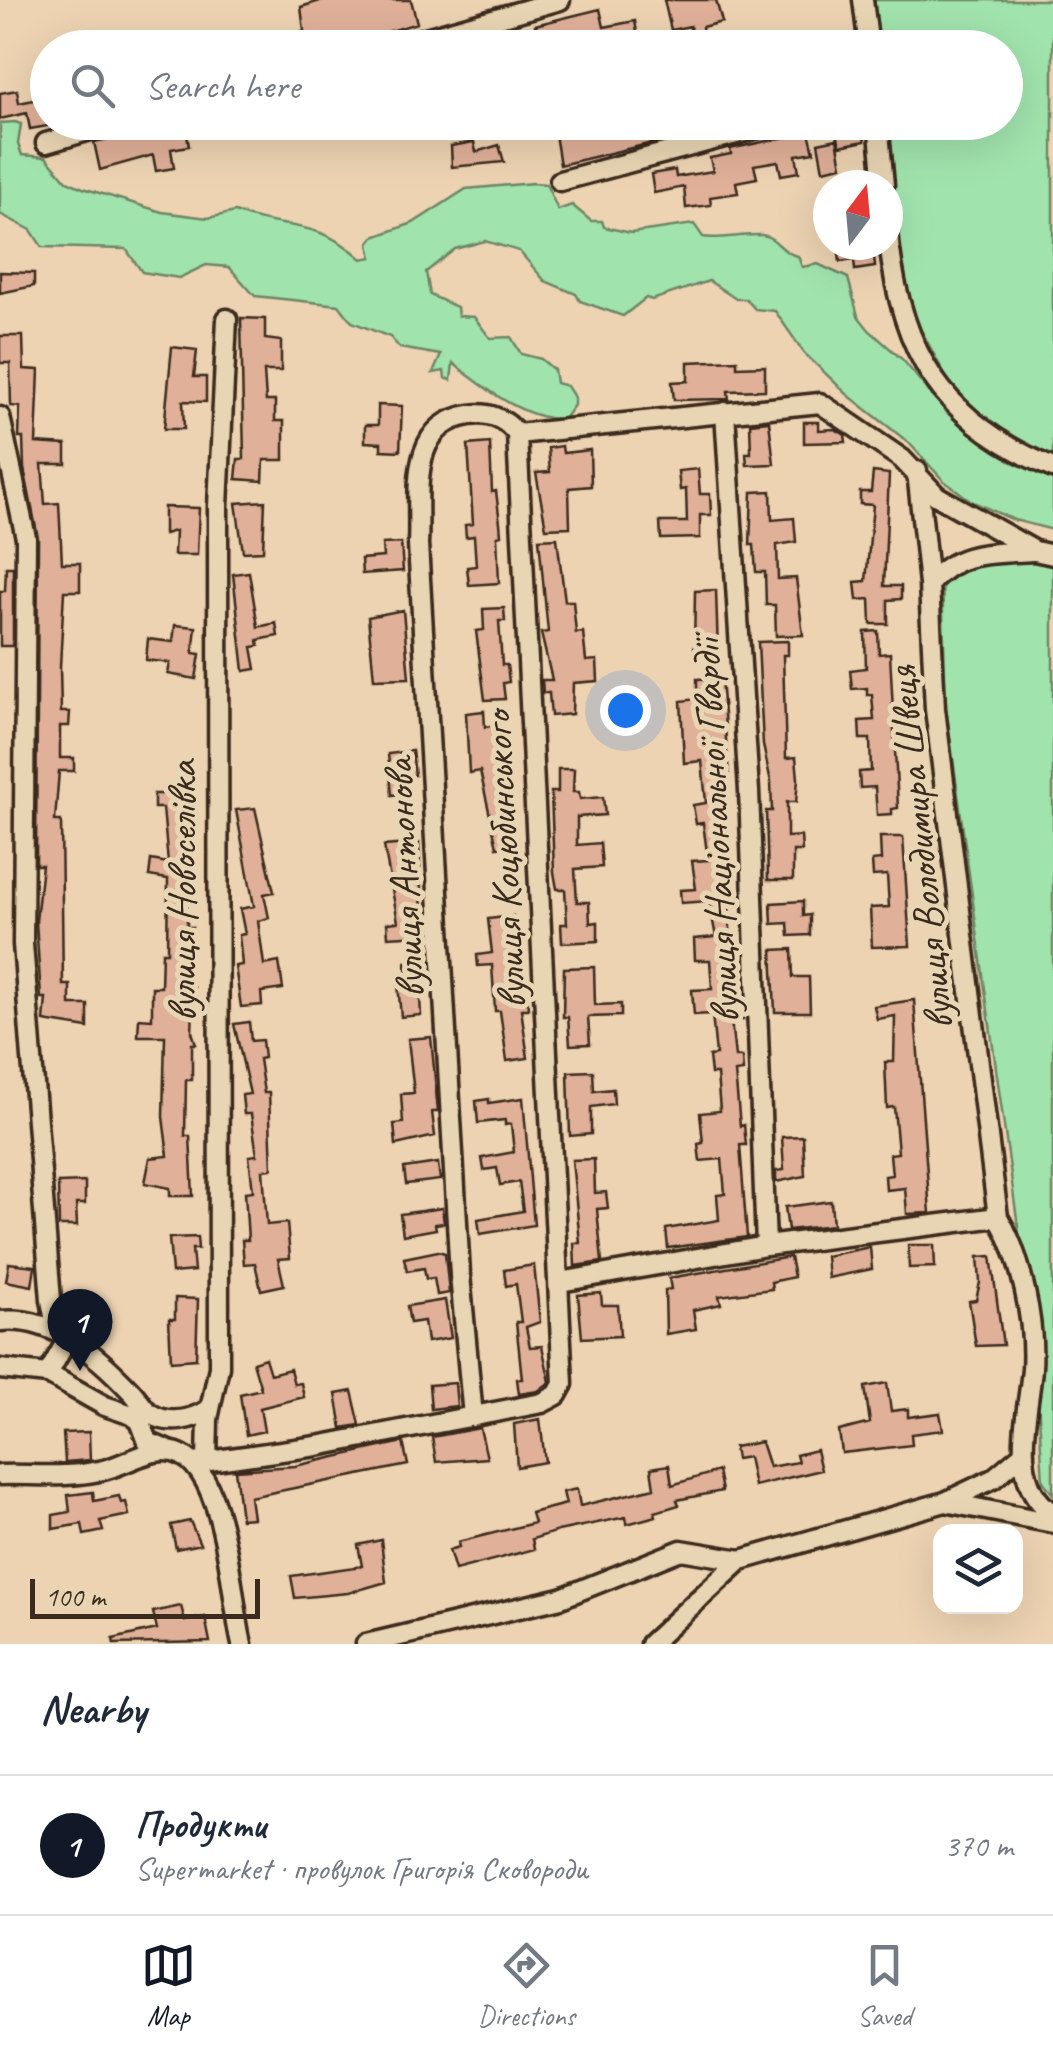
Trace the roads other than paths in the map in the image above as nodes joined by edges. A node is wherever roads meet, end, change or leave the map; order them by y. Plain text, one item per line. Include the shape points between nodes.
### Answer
1 (560, 0) edge
2 (863, 0) edge
3 (454, 30) edge
4 (867, 30) edge
5 (56, 140) edge
6 (714, 140) edge
7 (880, 140) edge
8 (46, 143) dead end
9 (883, 170) edge
10 (560, 181) dead end
11 (893, 260) edge
12 (227, 320) dead end
13 (725, 412) junction
14 (0, 417) edge
15 (517, 434) junction
16 (1053, 468) edge
17 (917, 472) junction
18 (1044, 553) edge
19 (929, 584) junction
20 (998, 1217) junction
21 (766, 1246) junction
22 (560, 1282) junction
23 (0, 1321) edge
24 (63, 1334) junction
25 (0, 1369) edge
26 (48, 1374) junction
27 (210, 1410) junction
28 (120, 1411) junction
29 (148, 1412) junction
30 (473, 1417) junction
31 (1024, 1446) junction
32 (169, 1451) junction
33 (201, 1462) junction
34 (0, 1474) edge
35 (944, 1502) junction
36 (1053, 1514) edge
37 (1053, 1523) edge
38 (741, 1560) junction
39 (242, 1644) edge
40 (366, 1644) edge
41 (650, 1644) edge

1 - 3 street
2 - 4 street
5 - 8 street
6 - 10 street
7 - 9 street
11 - 16 street via 906,335 936,382 1008,449
12 - 27 street, вулиця Новоселівка via 218,525 219,1366
13 - 15 street
13 - 17 street via 820,404
13 - 21 street, вулиця Національної Гвардії via 749,791
14 - 24 street via 26,538 24,944 51,1300
15 - 22 street, вулиця Коцюбинського
15 - 30 street, вулиця Антонова via 487,414 462,416 435,432 419,464 419,564
17 - 18 street via 937,496
17 - 19 street, вулиця Володимира Швеця
18 - 19 street via 972,554 948,564
19 - 20 street, вулиця Володимира Швеця via 935,709
20 - 21 street
20 - 31 street, вулиця Володимира Швеця via 1016,1248 1032,1368
21 - 22 street
22 - 30 street, вулиця Коцюбинського via 566,1372 561,1390 542,1403
23 - 24 street via 17,1319
24 - 26 street
24 - 29 street
25 - 26 street
26 - 28 street
27 - 29 street via 182,1420
27 - 33 street, вулиця Новоселівка
28 - 29 street
28 - 32 street via 140,1421 148,1442
30 - 33 street
31 - 35 street via 993,1480
31 - 36 street via 1031,1489
32 - 33 street
32 - 34 street via 94,1472
33 - 39 street via 218,1511
35 - 37 street
35 - 38 street
38 - 40 street via 681,1550 561,1598
38 - 41 street

